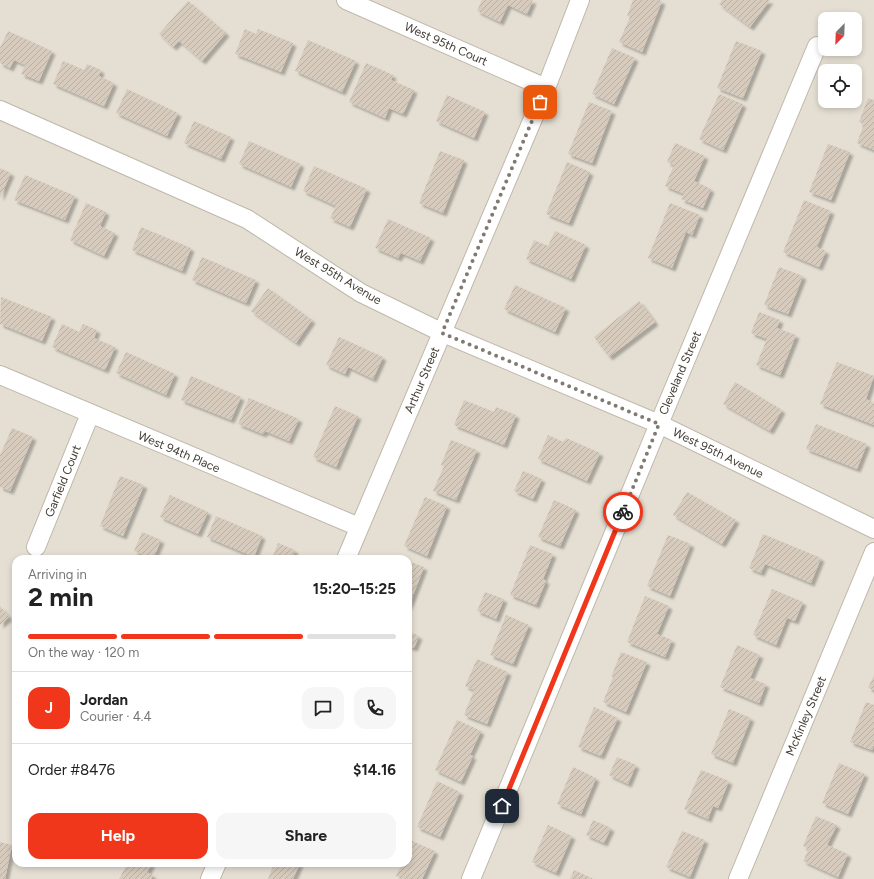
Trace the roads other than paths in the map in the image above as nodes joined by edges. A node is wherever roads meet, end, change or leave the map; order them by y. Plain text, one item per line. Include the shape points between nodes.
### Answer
1 (346, 0) edge
2 (580, 0) edge
3 (817, 46) dead end
4 (546, 88) junction
5 (0, 110) edge
6 (442, 333) junction
7 (0, 375) edge
8 (90, 414) junction
9 (659, 424) junction
10 (359, 527) junction
11 (874, 529) edge
12 (36, 547) dead end
13 (874, 552) edge
14 (348, 555) edge
15 (215, 867) edge
16 (210, 879) edge
17 (472, 879) edge
18 (738, 879) edge

1 - 4 street, West 95th Court
2 - 4 street, Arthur Street
3 - 9 street, Cleveland Street
4 - 6 street, Arthur Street
5 - 6 street, West 95th Avenue via 248,220 361,293
6 - 9 street, West 95th Avenue
6 - 10 street, Arthur Street
7 - 8 street, West 94th Place
8 - 10 street, West 94th Place
8 - 12 street, Garfield Court
9 - 11 street, West 95th Avenue
9 - 17 street, Cleveland Street
10 - 14 street, Arthur Street
13 - 18 street, McKinley Street
15 - 16 street

